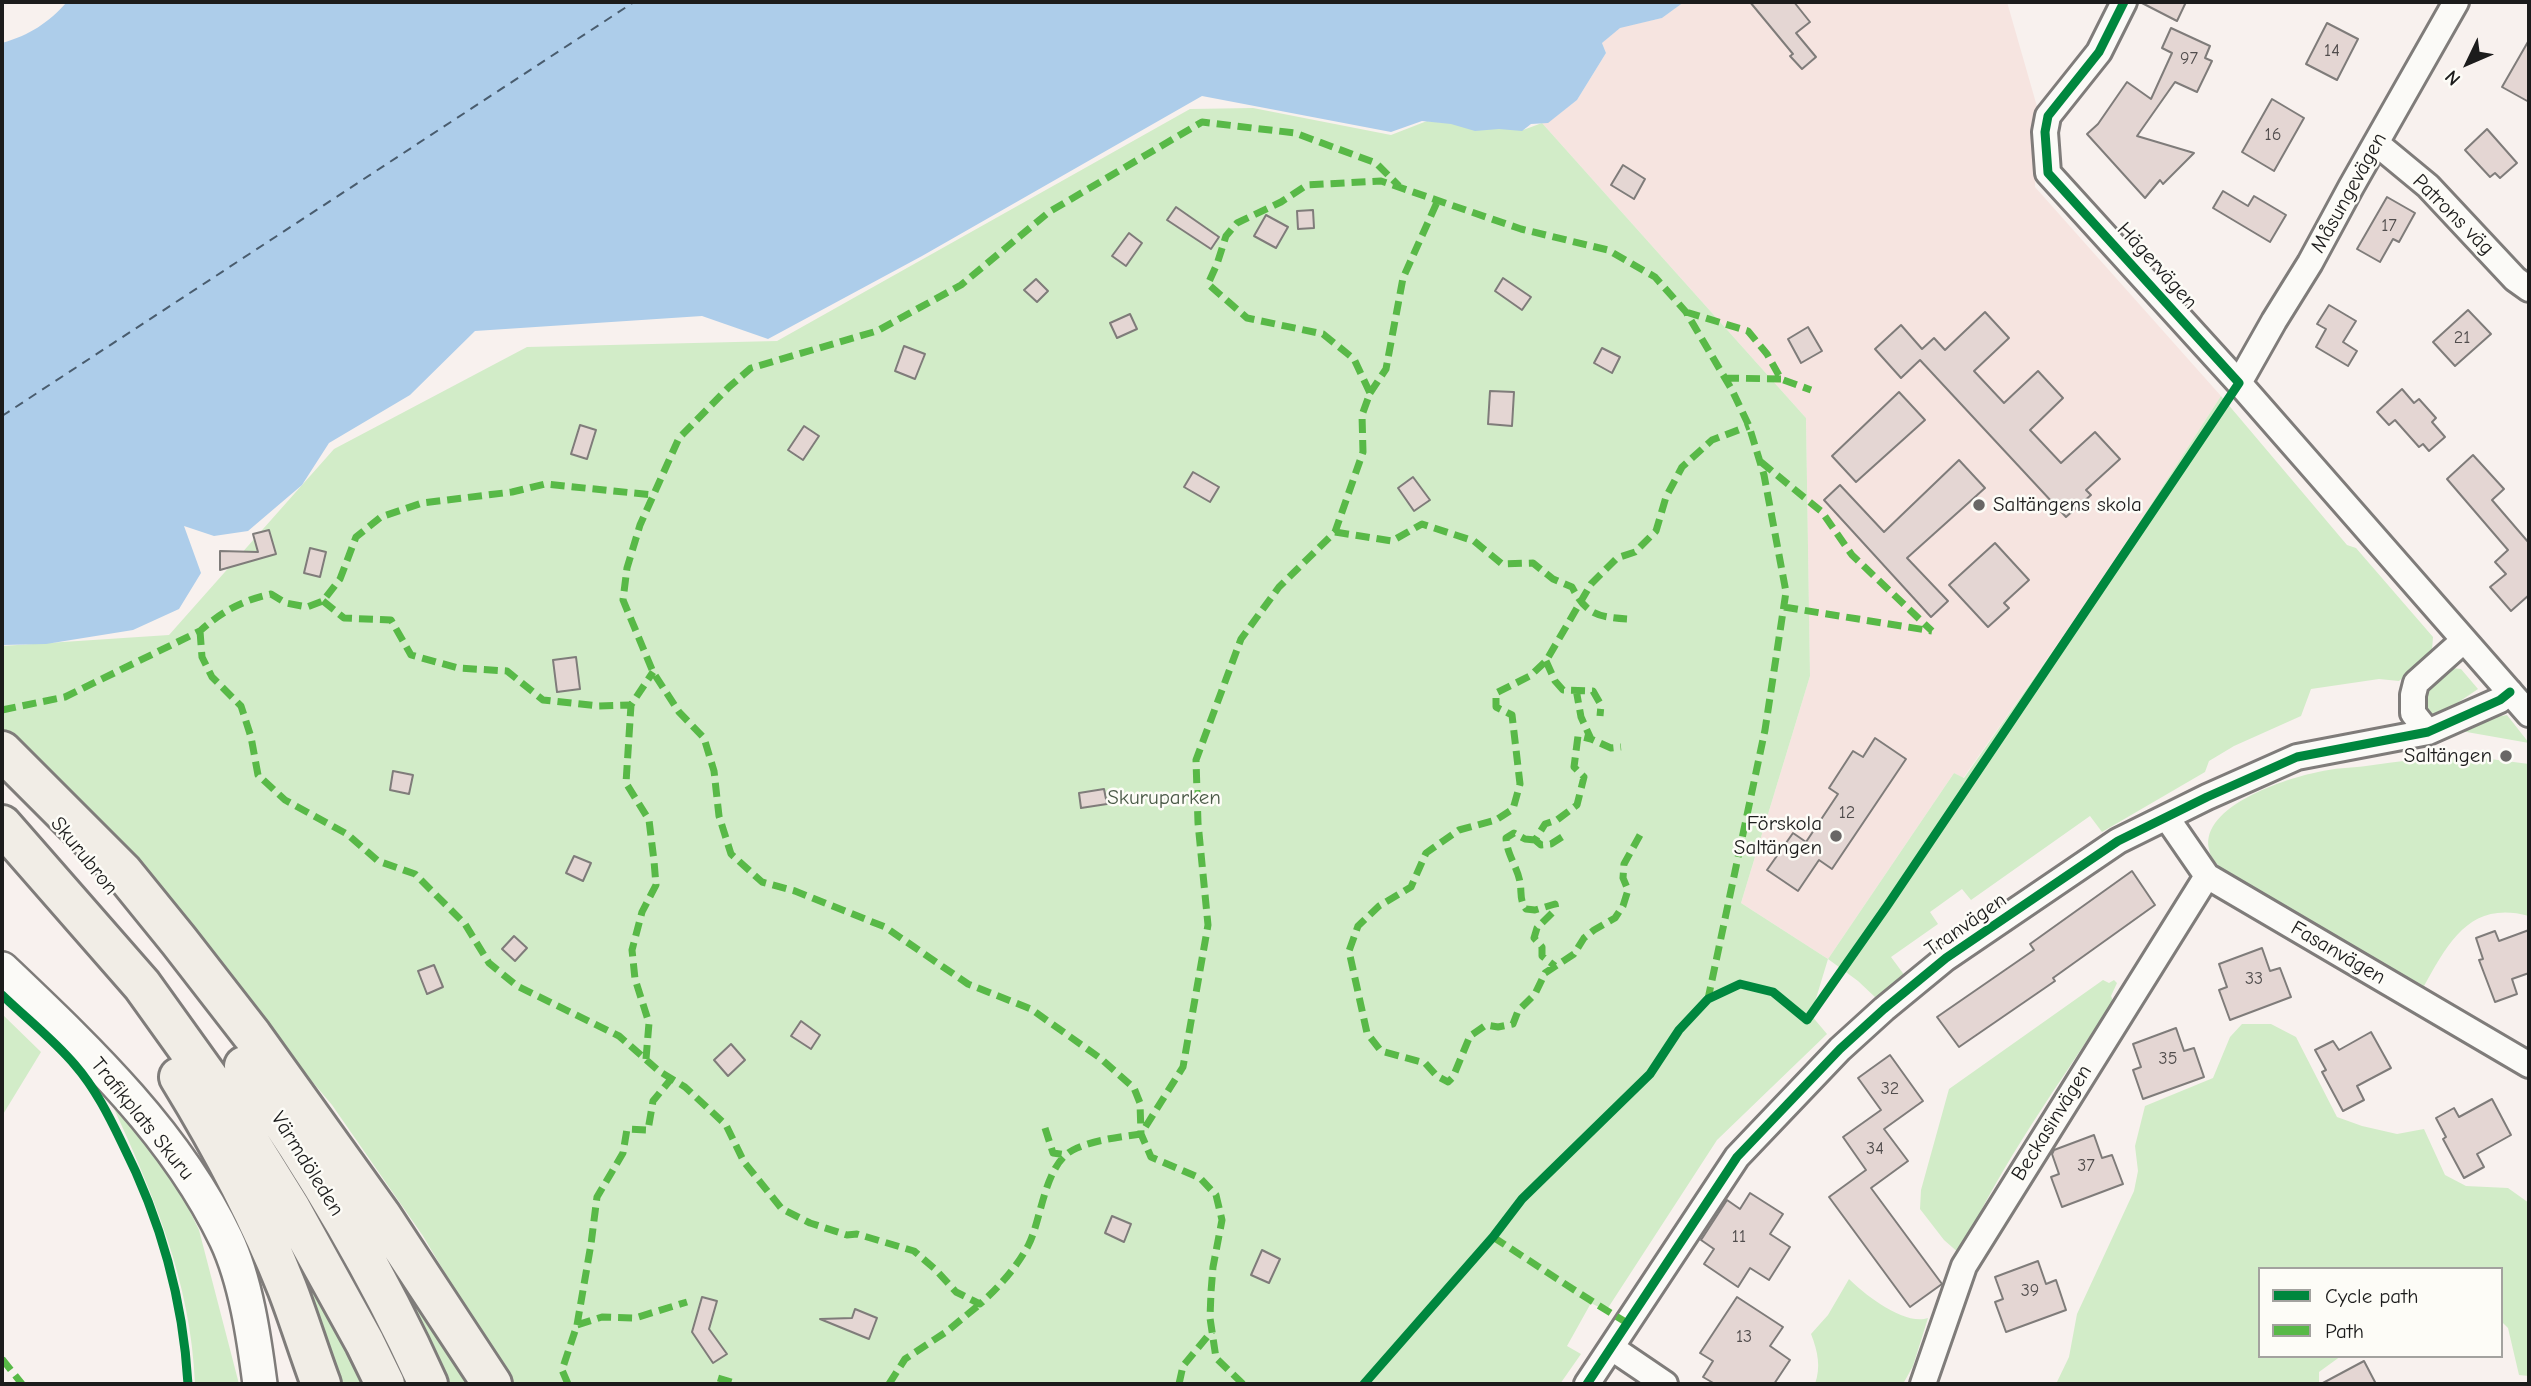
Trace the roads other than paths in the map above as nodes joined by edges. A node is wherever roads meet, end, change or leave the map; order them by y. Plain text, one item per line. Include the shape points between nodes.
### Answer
1 (2124, 2) edge
2 (2456, 2) edge
3 (2376, 143) junction
4 (2529, 289) edge
5 (2239, 383) junction
6 (2463, 641) junction
7 (2510, 692) junction
8 (2529, 714) edge
9 (2428, 732) junction
10 (2, 753) edge
11 (2167, 818) junction
12 (2, 825) edge
13 (2, 840) edge
14 (2207, 876) junction
15 (2, 969) edge
16 (154, 971) junction
17 (2529, 1065) edge
18 (1612, 1348) junction
19 (260, 1384) edge
20 (321, 1384) edge
21 (385, 1384) edge
22 (428, 1384) edge
23 (492, 1384) edge
24 (1587, 1384) edge
25 (1665, 1384) edge
26 (1923, 1384) edge

1 - 5 street, Hägervägen via 2099,52 2048,116 2048,173
2 - 3 street, Måsungevägen
3 - 4 street, Patrons väg via 2428,186
3 - 5 street, Måsungevägen
5 - 6 street, Hägervägen
6 - 7 street, Hägervägen
6 - 9 street via 2416,682 2413,713
7 - 8 street, Hägervägen
7 - 9 street, Tranvägen
9 - 11 street, Tranvägen via 2297,757
10 - 16 highway via 123,872
11 - 14 street, Fasanvägen
11 - 18 street, Tranvägen via 2118,841 1946,958 1840,1049 1737,1157
12 - 16 highway, Skurubron
13 - 16 highway
14 - 17 street, Fasanvägen
14 - 26 street, Beckasinvägen via 1964,1266
15 - 19 main road, Trafikplats Skuru via 88,1051 180,1158 227,1240 245,1298
16 - 20 highway via 153,1036 247,1199 286,1287
16 - 21 highway, Värmdöleden
16 - 22 highway, Värmdöleden via 247,1070 345,1223
16 - 23 highway via 252,1035 382,1215
18 - 24 street, Tranvägen
18 - 25 street

